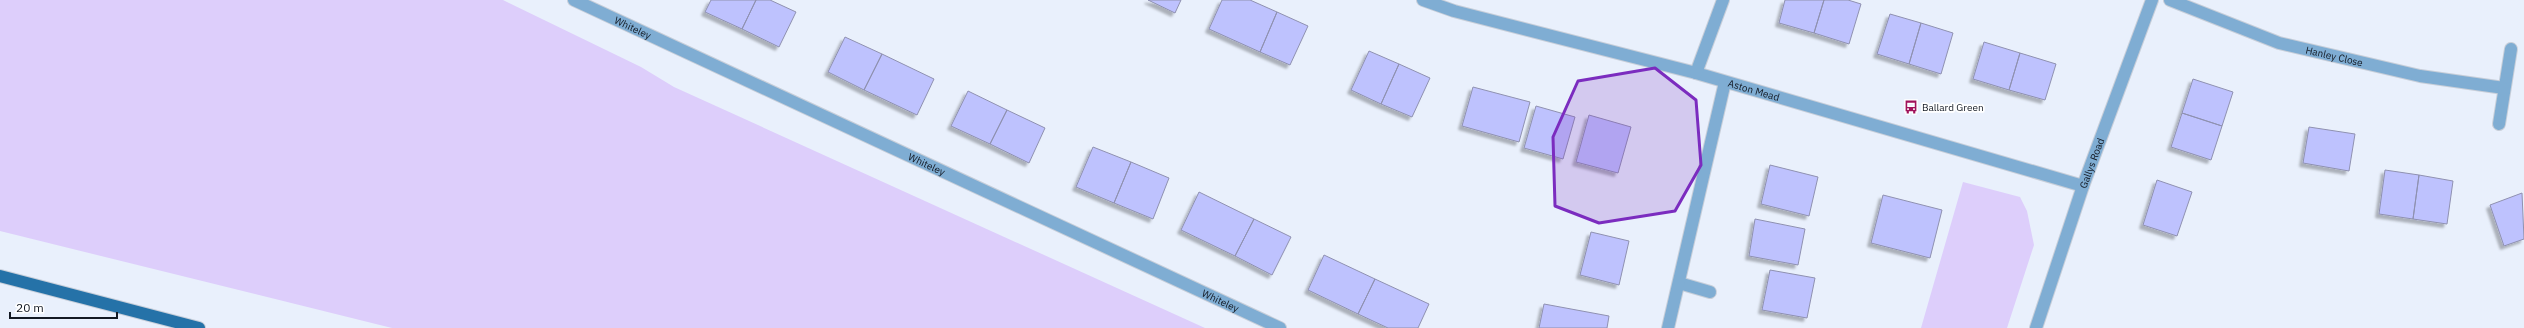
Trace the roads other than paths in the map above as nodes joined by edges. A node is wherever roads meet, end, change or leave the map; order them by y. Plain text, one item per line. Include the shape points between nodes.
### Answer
1 (574, 0) edge
2 (1423, 0) edge
3 (1723, 0) edge
4 (2152, 0) edge
5 (2170, 0) edge
6 (2511, 49) dead end
7 (1696, 73) junction
8 (1725, 82) junction
9 (2504, 88) junction
10 (2498, 124) dead end
11 (2083, 186) junction
12 (0, 276) edge
13 (1679, 283) junction
14 (1710, 292) dead end
15 (199, 328) edge
16 (1280, 328) edge
17 (1668, 328) edge
18 (2036, 328) edge

1 - 16 street, Whiteley
2 - 7 street, Aston Mead via 1454,11
3 - 7 street
4 - 11 street, Gallys Road
5 - 9 street, Hanley Close via 2279,43 2420,76
6 - 9 street
7 - 8 street, Aston Mead
8 - 11 street, Aston Mead
8 - 13 street
9 - 10 street
11 - 18 street, Gallys Road
12 - 15 main road
13 - 14 street
13 - 17 street

